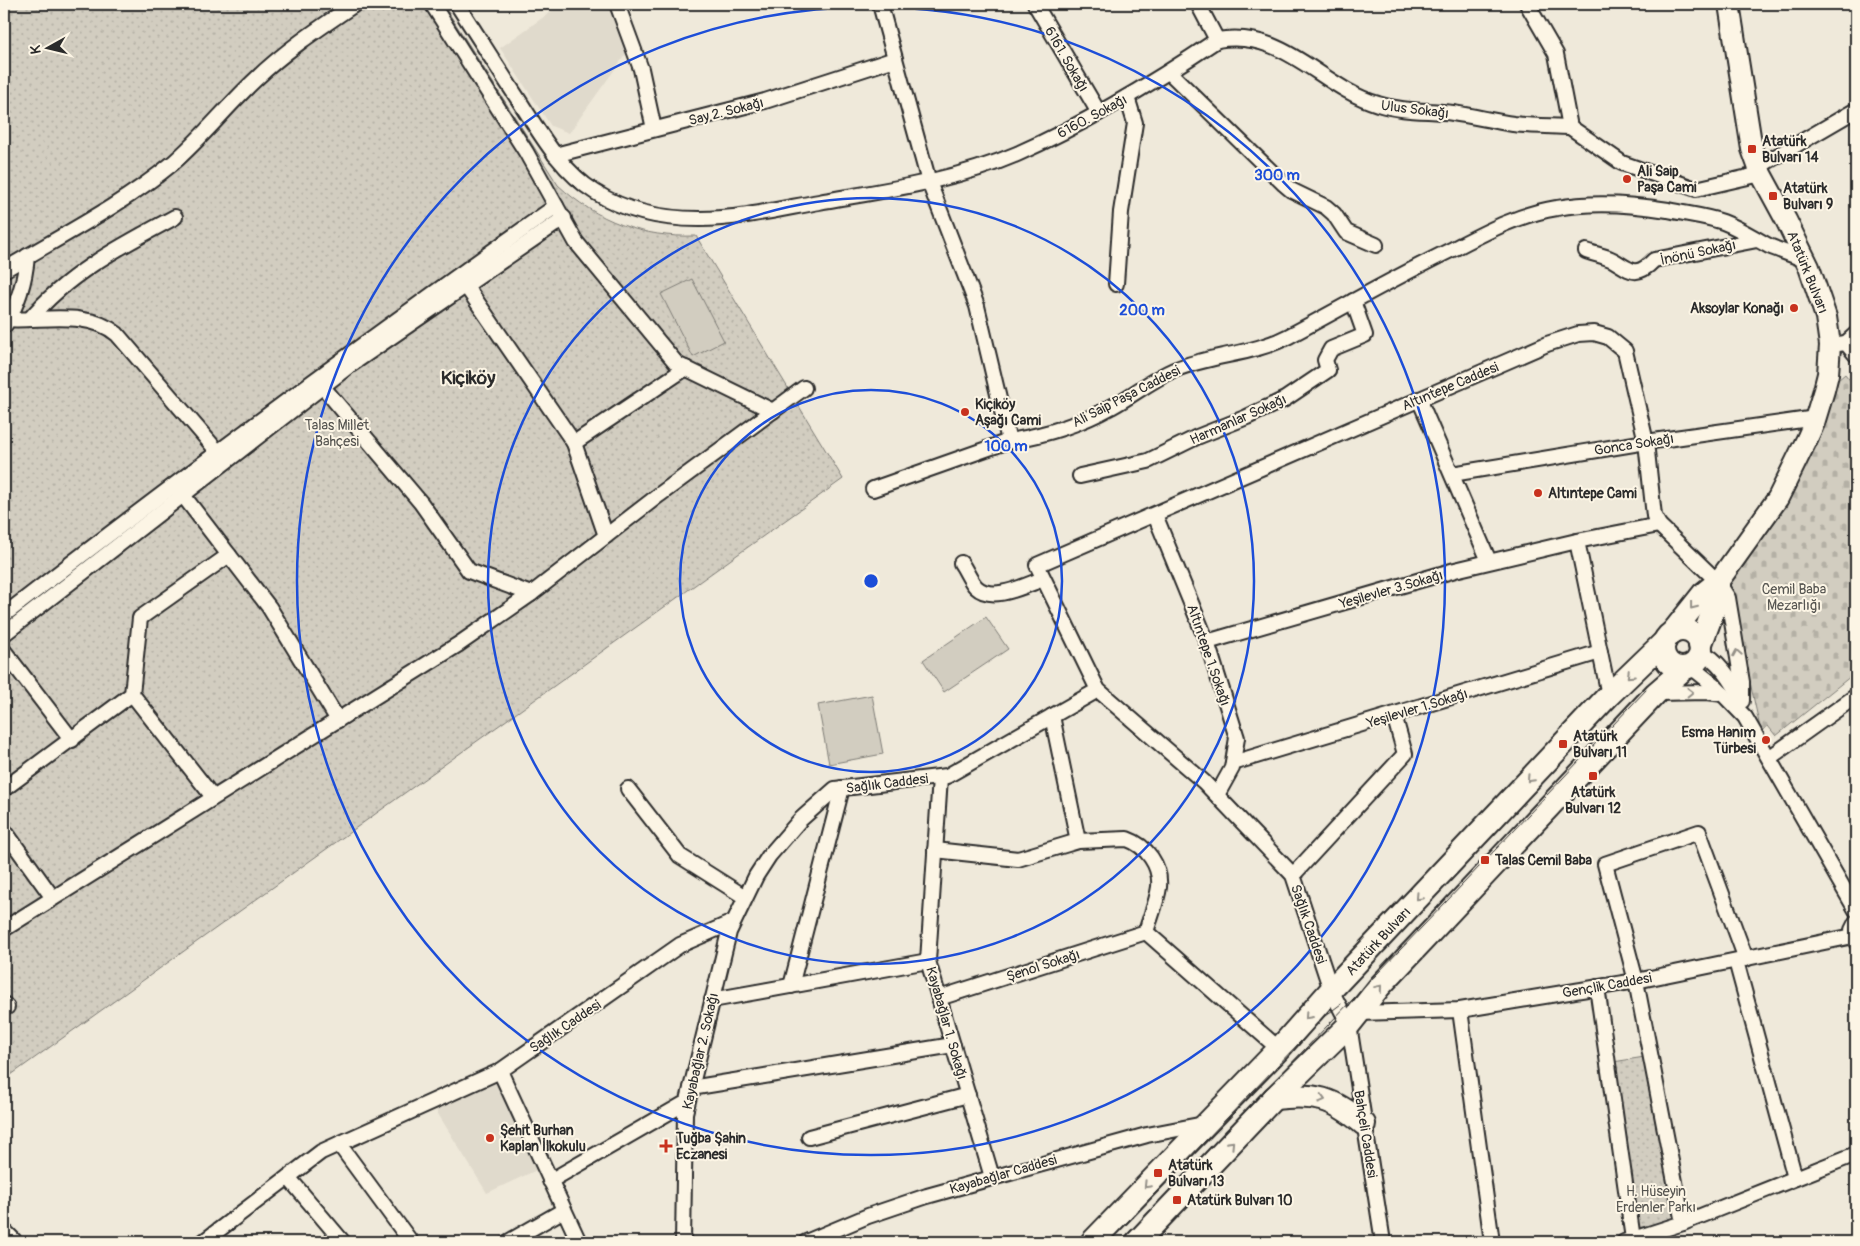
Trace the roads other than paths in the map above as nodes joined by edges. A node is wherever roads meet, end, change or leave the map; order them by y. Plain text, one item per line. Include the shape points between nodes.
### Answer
1 (355, 4) edge
2 (432, 4) edge
3 (457, 4) edge
4 (617, 4) edge
5 (880, 4) edge
6 (1035, 4) edge
7 (1198, 4) edge
8 (1527, 4) edge
9 (1729, 4) edge
10 (1216, 40) junction
11 (895, 58) junction
12 (1169, 72) junction
13 (1127, 97) junction
14 (1856, 110) edge
15 (1099, 113) junction
16 (1570, 127) junction
17 (654, 129) junction
18 (555, 155) junction
19 (1759, 170) junction
20 (924, 183) junction
21 (556, 206) junction
22 (175, 217) dead end
23 (564, 218) junction
24 (1757, 240) junction
25 (1376, 246) dead end
26 (1586, 251) dead end
27 (27, 256) junction
28 (1805, 260) junction
29 (4, 270) edge
30 (1116, 284) dead end
31 (466, 286) junction
32 (1353, 301) junction
33 (30, 319) junction
34 (5, 322) edge
35 (1844, 341) edge
36 (1856, 355) edge
37 (686, 368) junction
38 (322, 387) junction
39 (804, 388) dead end
40 (1419, 399) junction
41 (772, 411) junction
42 (1816, 418) junction
43 (1009, 441) junction
44 (1646, 442) junction
45 (574, 443) junction
46 (218, 452) junction
47 (1452, 474) junction
48 (1080, 476) dead end
49 (873, 489) dead end
50 (182, 494) junction
51 (1155, 515) junction
52 (1659, 525) junction
53 (606, 536) junction
54 (1577, 541) junction
55 (230, 555) junction
56 (1489, 562) junction
57 (962, 563) dead end
58 (1043, 579) junction
59 (1718, 582) junction
60 (531, 594) junction
61 (4, 615) edge
62 (4, 634) edge
63 (1668, 637) junction
64 (1207, 642) junction
65 (4, 651) edge
66 (1600, 652) junction
67 (1694, 658) junction
68 (1098, 690) junction
69 (1656, 693) junction
70 (132, 694) junction
71 (1723, 694) junction
72 (1609, 695) junction
73 (1856, 696) edge
74 (1742, 701) junction
75 (1394, 715) junction
76 (1052, 716) junction
77 (1745, 717) junction
78 (338, 720) junction
79 (72, 740) junction
80 (1770, 758) junction
81 (1233, 763) junction
82 (940, 777) junction
83 (842, 788) junction
84 (628, 789) dead end
85 (4, 790) edge
86 (1217, 795) junction
87 (213, 797) junction
88 (4, 830) edge
89 (1078, 841) junction
90 (935, 850) junction
91 (1293, 875) junction
92 (745, 897) junction
93 (53, 898) junction
94 (1856, 910) edge
95 (733, 922) junction
96 (1856, 922) edge
97 (4, 929) edge
98 (1146, 932) junction
99 (1854, 939) edge
100 (1741, 960) junction
101 (928, 961) junction
102 (1636, 981) junction
103 (791, 986) junction
104 (1597, 987) junction
105 (1331, 990) junction
106 (939, 998) junction
107 (712, 1000) junction
108 (1460, 1010) junction
109 (1354, 1019) junction
110 (953, 1045) junction
111 (1278, 1049) junction
112 (500, 1071) junction
113 (691, 1088) junction
114 (968, 1095) junction
115 (1274, 1098) junction
116 (687, 1102) junction
117 (1205, 1124) junction
118 (1364, 1124) junction
119 (809, 1138) dead end
120 (339, 1144) junction
121 (1856, 1154) edge
122 (288, 1177) junction
123 (992, 1177) junction
124 (1794, 1178) junction
125 (550, 1181) junction
126 (564, 1210) junction
127 (1683, 1223) junction
128 (4, 1236) edge
129 (1667, 1236) edge
130 (1629, 1241) edge
131 (10, 1242) edge
132 (203, 1242) edge
133 (343, 1242) edge
134 (411, 1242) edge
135 (508, 1242) edge
136 (579, 1242) edge
137 (683, 1242) edge
138 (810, 1242) edge
139 (1092, 1242) edge
140 (1137, 1242) edge
141 (1383, 1242) edge
142 (1492, 1242) edge

1 - 27 street via 269,67 189,149 153,178
2 - 21 street via 526,152
3 - 18 street, 6160. Sokağı
4 - 17 street via 641,69
5 - 11 street
6 - 15 street, 6161. Sokağı
7 - 10 street
8 - 16 street via 1556,54
9 - 19 main road, Atatürk Bulvarı via 1748,136
10 - 12 street, 6160. Sokağı
10 - 16 street, Ulus Sokağı via 1244,38 1278,48 1351,93 1390,108 1452,113 1514,124
11 - 17 street, Say 2. Sokağı via 765,101
11 - 20 street
12 - 13 street, 6160. Sokağı
12 - 25 street via 1291,190 1326,207 1346,232
13 - 15 street, 6160. Sokağı
13 - 30 street via 1135,122 1121,212
14 - 19 street
15 - 20 street, 6160. Sokağı via 1001,160
16 - 19 street via 1622,163 1696,189
17 - 18 street, Say 2. Sokağı
18 - 20 street, 6160. Sokağı via 580,181 606,199 631,209 681,218 734,217
19 - 28 main road, Atatürk Bulvarı
20 - 43 street via 977,306
21 - 23 street
21 - 46 street via 393,321
22 - 33 street via 113,250 55,292
23 - 31 street
23 - 37 street via 576,242 677,364
24 - 26 street, İnönü Sokağı via 1654,260 1637,271 1627,270 1612,260
24 - 28 street, Ali Saip Paşa Caddesi
24 - 32 street, Ali Saip Paşa Caddesi via 1723,222 1660,209 1610,204 1556,208 1504,223
27 - 29 street
27 - 34 street via 22,289
28 - 35 main road, Atatürk Bulvarı via 1823,304 1829,331
31 - 38 street
31 - 45 street
32 - 43 street, Ali Saip Paşa Caddesi via 1276,342 1207,358 1173,370 1111,407 1073,425
32 - 48 street, Harmanlar Sokağı via 1365,335 1331,350 1325,360 1328,370 1286,399 1148,461
33 - 34 street
33 - 46 street via 87,319 111,328
35 - 36 street
35 - 42 main road, Atatürk Bulvarı via 1828,374
37 - 41 street
37 - 45 street
38 - 50 street
38 - 60 street via 421,503 469,571
39 - 41 street
40 - 44 street, Altıntepe Caddesi via 1562,338 1594,332 1608,337 1625,351
40 - 47 street
40 - 51 street, Altıntepe Caddesi
41 - 53 street
42 - 44 street, Gonca Sokağı
42 - 59 main road, Atatürk Bulvarı via 1778,498
43 - 49 street, Ali Saip Paşa Caddesi
44 - 47 street, Gonca Sokağı
44 - 52 street, Altıntepe Caddesi via 1654,516
45 - 53 street
46 - 61 street
47 - 56 street
50 - 55 street
50 - 62 street
51 - 58 street, Altıntepe Caddesi via 1036,565
51 - 64 street, Altıntepe 1.Sokağı
52 - 54 street, Yeşilevler 3.Sokağı
52 - 59 street
53 - 60 street
54 - 56 street, Yeşilevler 3.Sokağı
54 - 66 street
55 - 70 street via 140,618
55 - 78 street via 269,607
56 - 64 street, Yeşilevler 3.Sokağı
57 - 58 street via 975,586 987,592 1001,593
58 - 68 street
59 -> 63 main road, Atatürk Bulvarı via 1703,594
59 - 67 main road, Atatürk Bulvarı via 1718,598
74 -> 59 street via 1742,682 1728,598
60 - 78 street
63 - 67 main road via 1684,630 1690,632 1698,640
63 - 67 main road via 1663,651 1667,661 1675,667
63 -> 72 main road, Atatürk Bulvarı
64 - 81 street, Altıntepe 1.Sokağı via 1237,738
65 - 79 street
66 - 72 street
66 - 75 street, Yeşilevler 1.Sokağı
67 - 69 main road, Atatürk Bulvarı
67 - 71 street
67 - 74 street via 1711,656 1732,681
68 - 76 street, Sağlık Caddesi
68 - 86 street, Sağlık Caddesi
69 -> 71 street
109 -> 69 main road, Atatürk Bulvarı via 1380,986
70 - 79 street
70 - 87 street
71 - 77 street
72 -> 105 main road, Atatürk Bulvarı
73 - 80 street
74 - 77 street
75 - 81 street, Yeşilevler 1.Sokağı
75 - 91 street via 1405,754
76 - 82 street, Sağlık Caddesi
76 - 89 street
77 - 80 street
78 - 87 street
79 - 85 street
80 - 94 street
81 - 86 street, Altıntepe 1.Sokağı
82 - 83 street, Sağlık Caddesi
82 - 90 street, Kayabağlar 1. Sokağı
83 - 92 street, Sağlık Caddesi via 835,789 817,804 784,838
83 - 103 street
84 - 92 street via 680,856
86 - 91 street, Sağlık Caddesi
87 - 93 street
88 - 93 street
89 - 90 street via 1018,858
89 - 98 street via 1127,839 1141,845 1150,855 1159,888
90 - 101 street, Kayabağlar 1. Sokağı
91 - 105 street, Sağlık Caddesi
92 - 95 street, Sağlık Caddesi
93 - 97 street
95 - 107 street, Kayabağlar 2. Sokağı
95 - 112 street, Sağlık Caddesi via 680,945
96 - 99 street via 1852,930
98 - 106 street, Şenol Sokağı
98 - 111 street
99 - 100 street, Gençlik Caddesi
100 - 102 street, Gençlik Caddesi
100 - 102 street via 1699,832 1605,864
100 - 124 street
101 - 103 street
101 - 106 street, Kayabağlar 1. Sokağı
102 - 104 street, Gençlik Caddesi
102 - 127 street
103 - 107 street
104 - 108 street, Gençlik Caddesi
104 - 130 street
105 - 109 street, Sağlık Caddesi
105 -> 111 main road, Atatürk Bulvarı
106 - 110 street, Kayabağlar 1. Sokağı
107 - 113 street, Kayabağlar 2. Sokağı
108 - 109 street, Gençlik Caddesi
108 - 142 street
109 - 115 main road, Atatürk Bulvarı
109 - 118 street, Bahçeli Caddesi
110 - 113 street
110 - 114 street, Kayabağlar 1. Sokağı
111 - 117 main road, Atatürk Bulvarı
112 - 120 street, Sağlık Caddesi
112 - 125 street
113 - 116 street, Kayabağlar 2. Sokağı
114 - 119 street
114 - 123 street, Kayabağlar 1. Sokağı
115 -> 118 main road via 1298,1095 1323,1098 1345,1108
140 -> 115 main road, Atatürk Bulvarı
116 - 125 street
116 - 137 street, Kayabağlar 2. Sokağı
117 - 123 street, Kayabağlar Caddesi via 1147,1135
117 -> 139 main road, Atatürk Bulvarı
118 - 141 street, Bahçeli Caddesi
120 - 122 street, Sağlık Caddesi via 321,1152
120 - 134 street
121 - 124 street
122 - 132 street, Sağlık Caddesi
122 - 133 street
123 - 138 street, Kayabağlar Caddesi via 900,1204
124 - 127 street
125 - 126 street
126 - 135 street
126 - 136 street
127 - 129 street
128 - 131 main road
129 - 130 street

